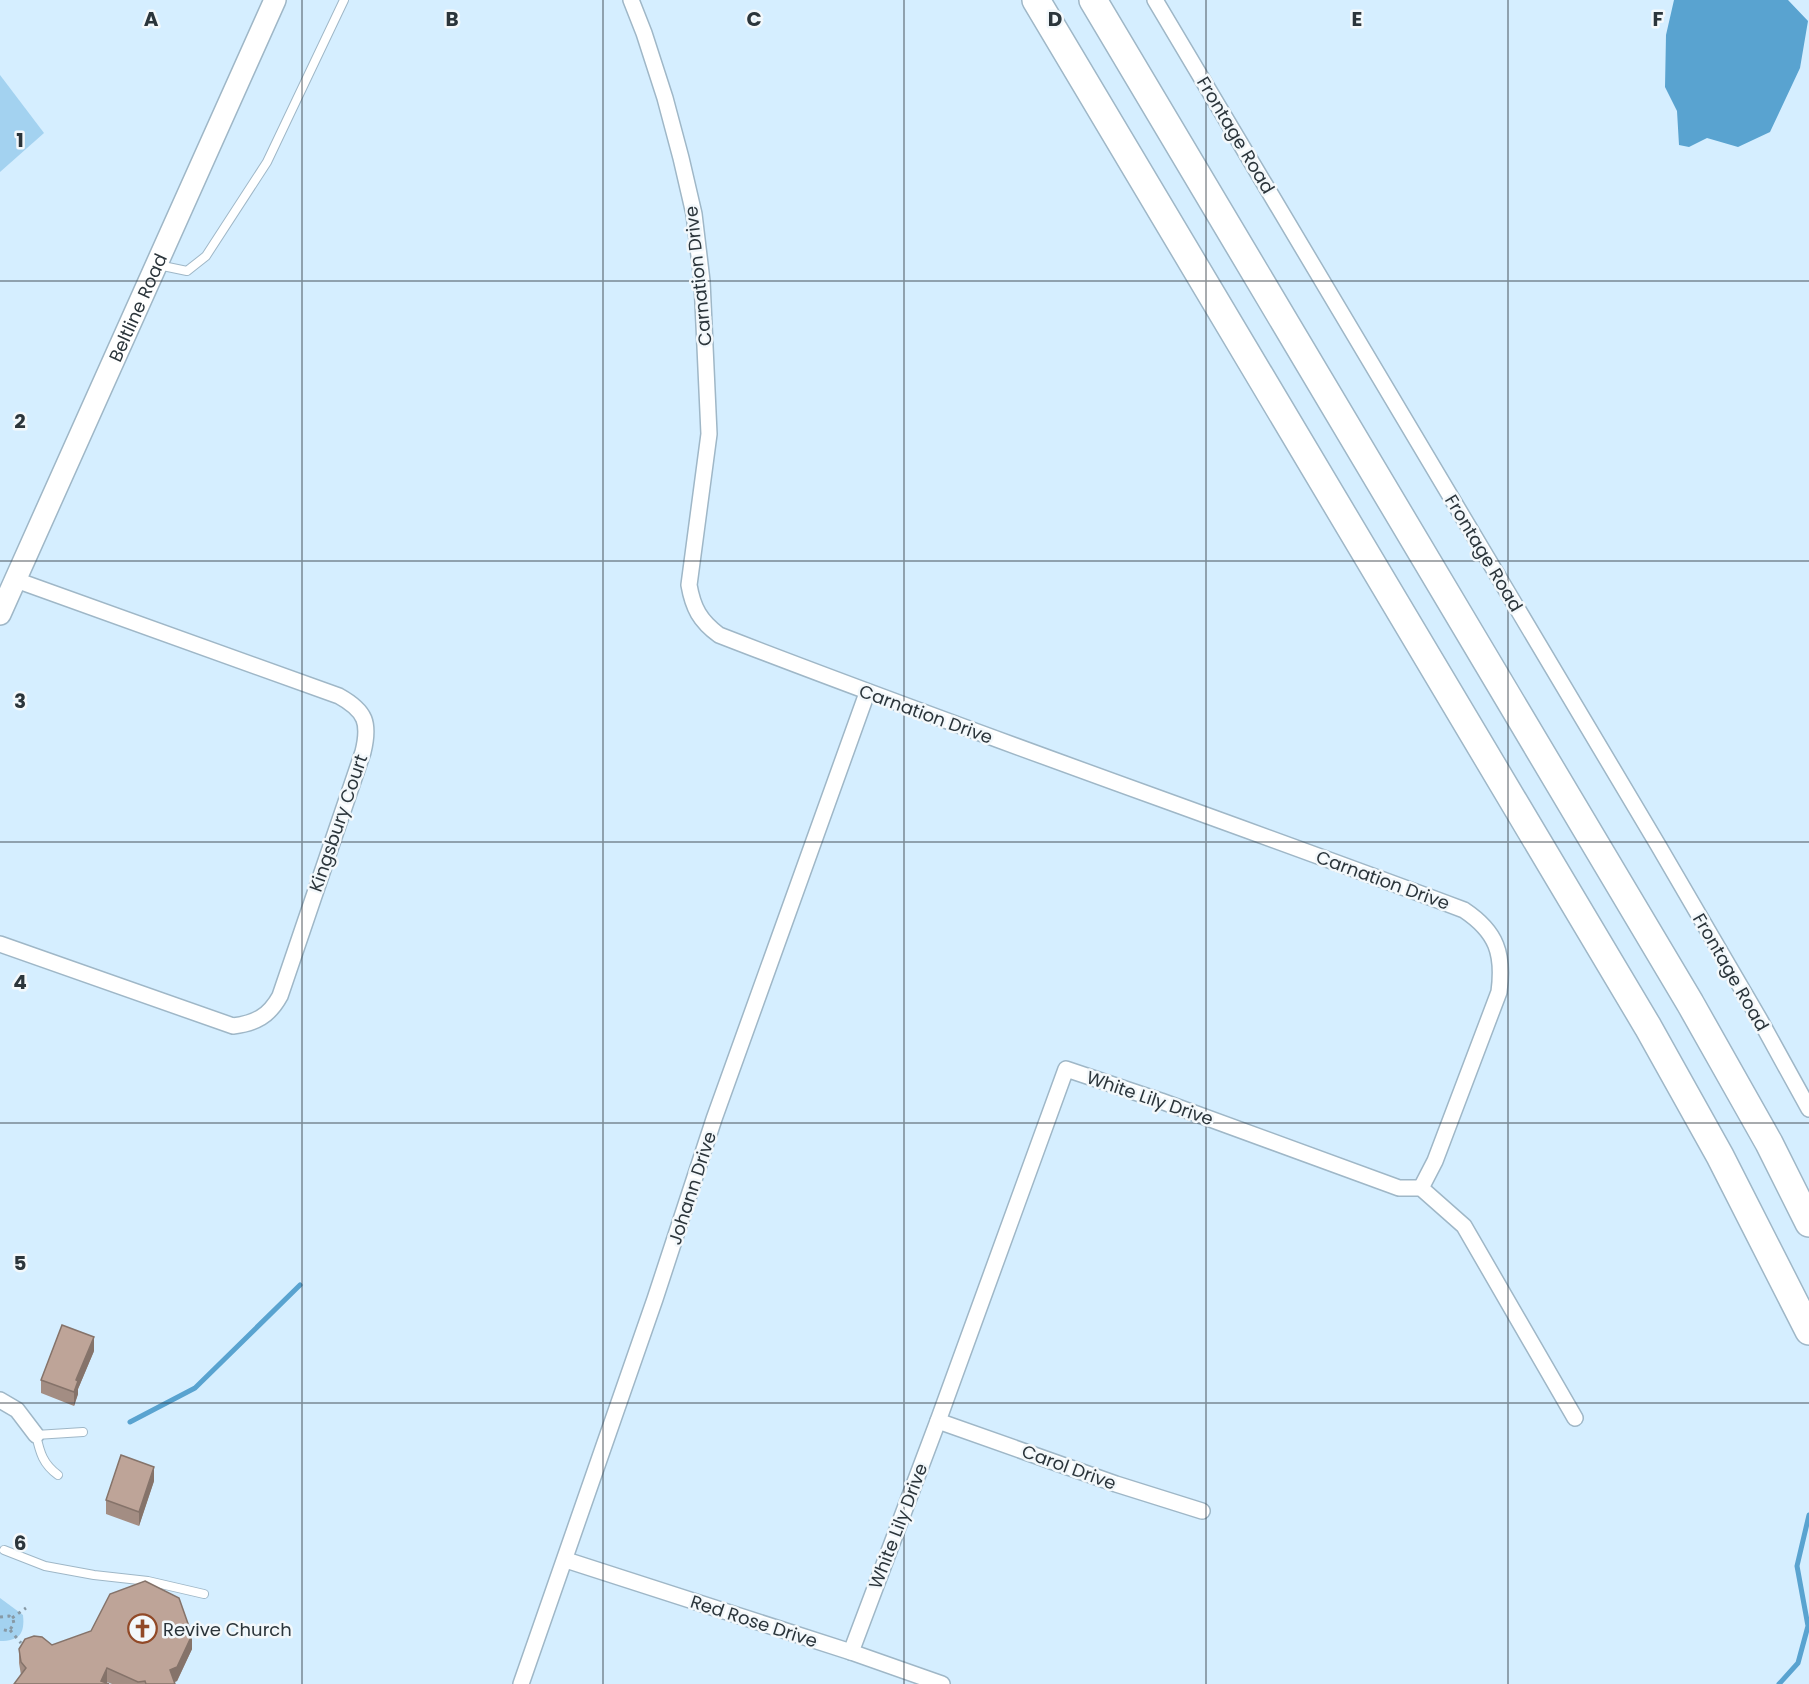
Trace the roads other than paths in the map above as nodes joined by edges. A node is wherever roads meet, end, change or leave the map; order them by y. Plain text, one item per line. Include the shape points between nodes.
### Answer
1 (275, 0) edge
2 (344, 0) edge
3 (631, 0) edge
4 (1036, 0) edge
5 (1093, 0) edge
6 (1155, 0) edge
7 (156, 264) junction
8 (16, 580) junction
9 (0, 614) edge
10 (867, 693) junction
11 (0, 944) edge
12 (1809, 1109) edge
13 (1421, 1188) junction
14 (1809, 1223) edge
15 (1809, 1331) edge
16 (0, 1400) edge
17 (1575, 1418) dead end
18 (938, 1420) junction
19 (83, 1432) dead end
20 (36, 1435) junction
21 (58, 1475) dead end
22 (1202, 1511) dead end
23 (1, 1551) edge
24 (566, 1560) junction
25 (204, 1594) dead end
26 (851, 1652) junction
27 (521, 1684) edge
28 (942, 1684) edge

1 - 7 main road, Beltline Road
2 - 7 lane via 267,162 206,256 188,271
3 - 10 street, Carnation Drive via 681,158 694,214 702,280 709,434 690,585 692,602 706,626 719,636
4 - 15 highway via 1648,1027 1720,1156
5 - 14 highway via 1690,1003
6 - 12 street, Frontage Road via 1678,880
7 - 8 main road, Beltline Road
8 - 9 main road, Beltline Road
8 - 11 street, Kingsbury Court via 339,696 360,711 368,725 363,752 280,996 263,1017 233,1026
10 - 13 street, Carnation Drive via 1368,874 1477,918 1487,928 1500,955 1499,992 1435,1161
10 - 24 street, Johann Drive via 714,1119
13 - 17 street via 1464,1226
13 - 18 street, White Lily Drive via 1399,1188 1066,1069
16 - 20 street via 17,1410
18 - 22 street, Carol Drive
18 - 26 street, White Lily Drive
19 - 20 lane
20 - 21 lane via 41,1457
23 - 25 lane via 45,1566 148,1581
24 - 26 street, Red Rose Drive
24 - 27 street, Johann Drive
26 - 28 street, Red Rose Drive

